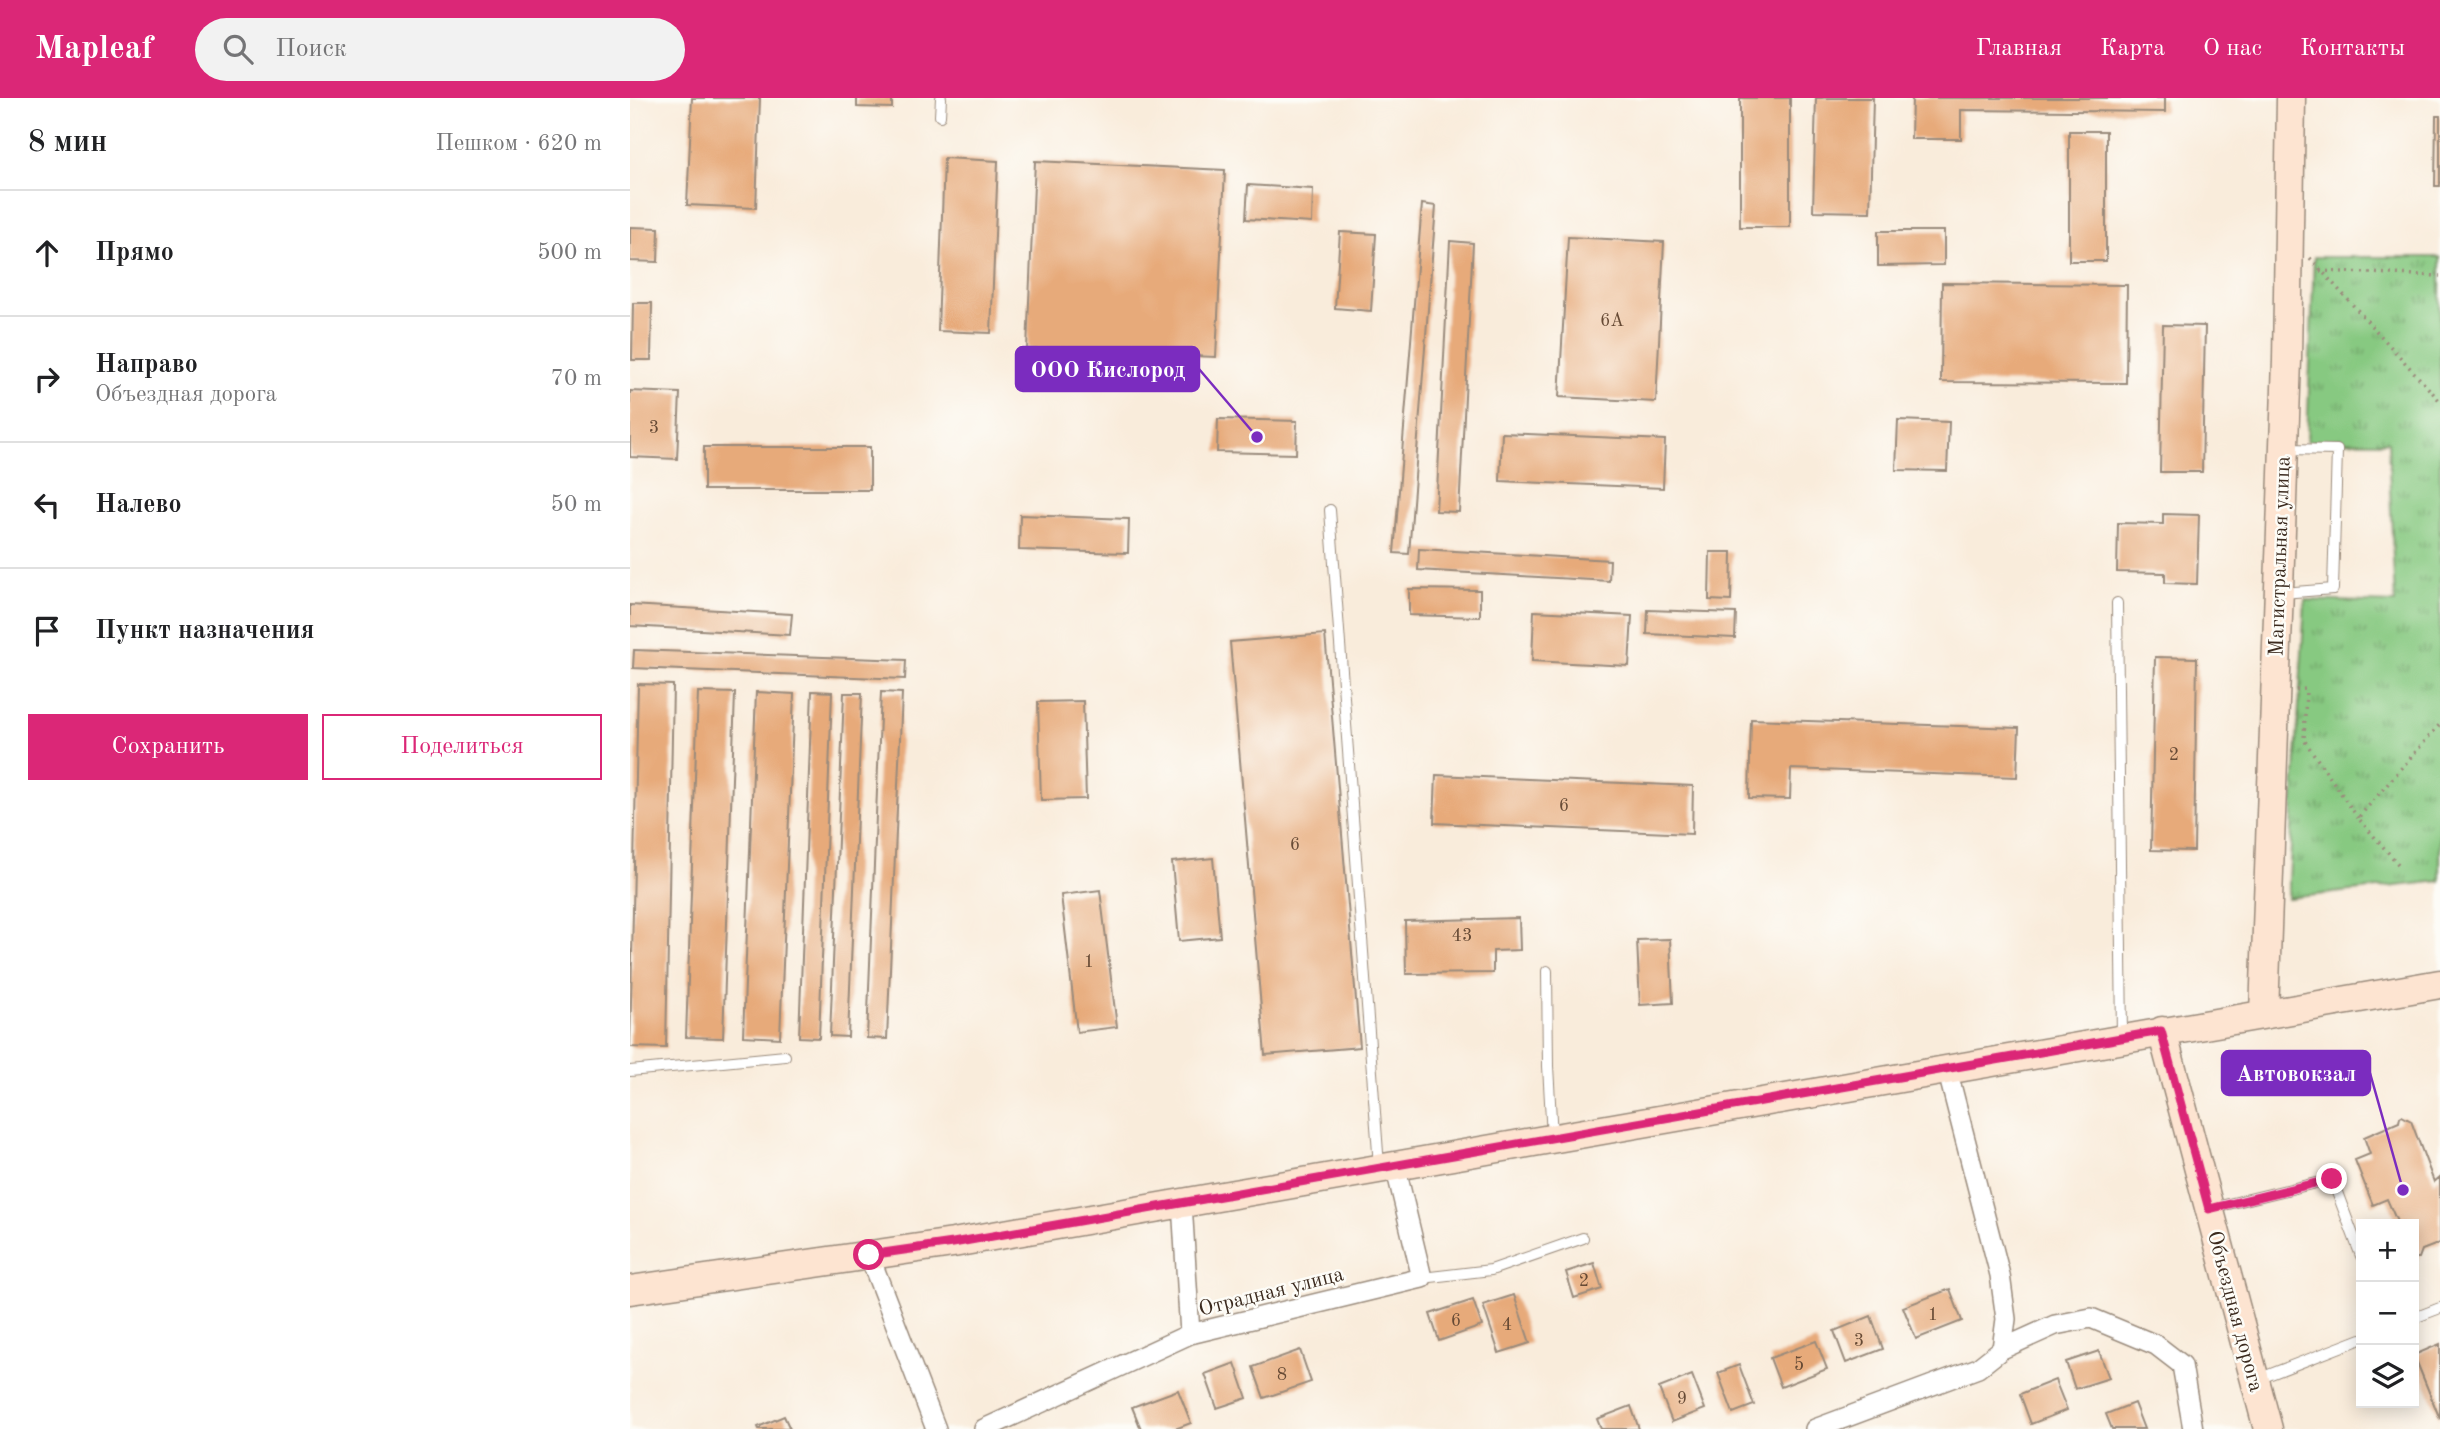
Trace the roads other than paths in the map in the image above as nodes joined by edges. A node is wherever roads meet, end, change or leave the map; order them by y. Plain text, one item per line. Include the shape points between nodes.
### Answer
1 (941, 98) edge
2 (2291, 98) edge
3 (940, 116) dead end
4 (2283, 449) junction
5 (1330, 510) dead end
6 (2278, 593) junction
7 (2117, 603) dead end
8 (1547, 971) dead end
9 (2440, 984) edge
10 (2264, 1014) junction
11 (2161, 1031) junction
12 (2122, 1038) junction
13 (785, 1056) dead end
14 (1947, 1069) junction
15 (630, 1071) edge
16 (1552, 1138) junction
17 (1387, 1167) junction
18 (1182, 1203) junction
19 (2209, 1209) junction
20 (1583, 1238) dead end
21 (2356, 1243) edge
22 (869, 1255) junction
23 (1422, 1278) junction
24 (630, 1290) edge
25 (2440, 1308) edge
26 (2419, 1316) edge
27 (1190, 1334) junction
28 (2356, 1341) edge
29 (2002, 1349) junction
30 (2254, 1380) junction
31 (936, 1429) edge
32 (984, 1429) edge
33 (1815, 1429) edge
34 (2193, 1429) edge
35 (2268, 1429) edge

1 - 3 lane
2 - 4 main road, Магистральная улица
4 - 6 main road, Магистральная улица
4 - 6 lane via 2337,450 2333,589
5 - 17 lane
6 - 10 main road, Магистральная улица
7 - 12 lane
8 - 16 lane
9 - 10 main road
10 - 11 main road
11 - 12 main road
11 - 19 main road, Объездная дорога
12 - 14 main road
13 - 15 lane
14 - 16 main road
14 - 29 street via 2000,1275 2006,1318
16 - 17 main road
17 - 18 main road
17 - 23 street
18 - 22 main road
18 - 27 street
19 - 21 lane via 2332,1179
19 - 30 main road, Объездная дорога
20 - 23 lane, Отрадная улица via 1491,1270
22 - 24 main road
22 - 31 street
23 - 27 street, Отрадная улица
25 - 26 lane
27 - 32 street, Отрадная улица
28 - 30 lane
29 - 33 street via 1978,1368
29 - 34 street via 2055,1325 2091,1318 2156,1345 2182,1365
30 - 35 main road, Объездная дорога

